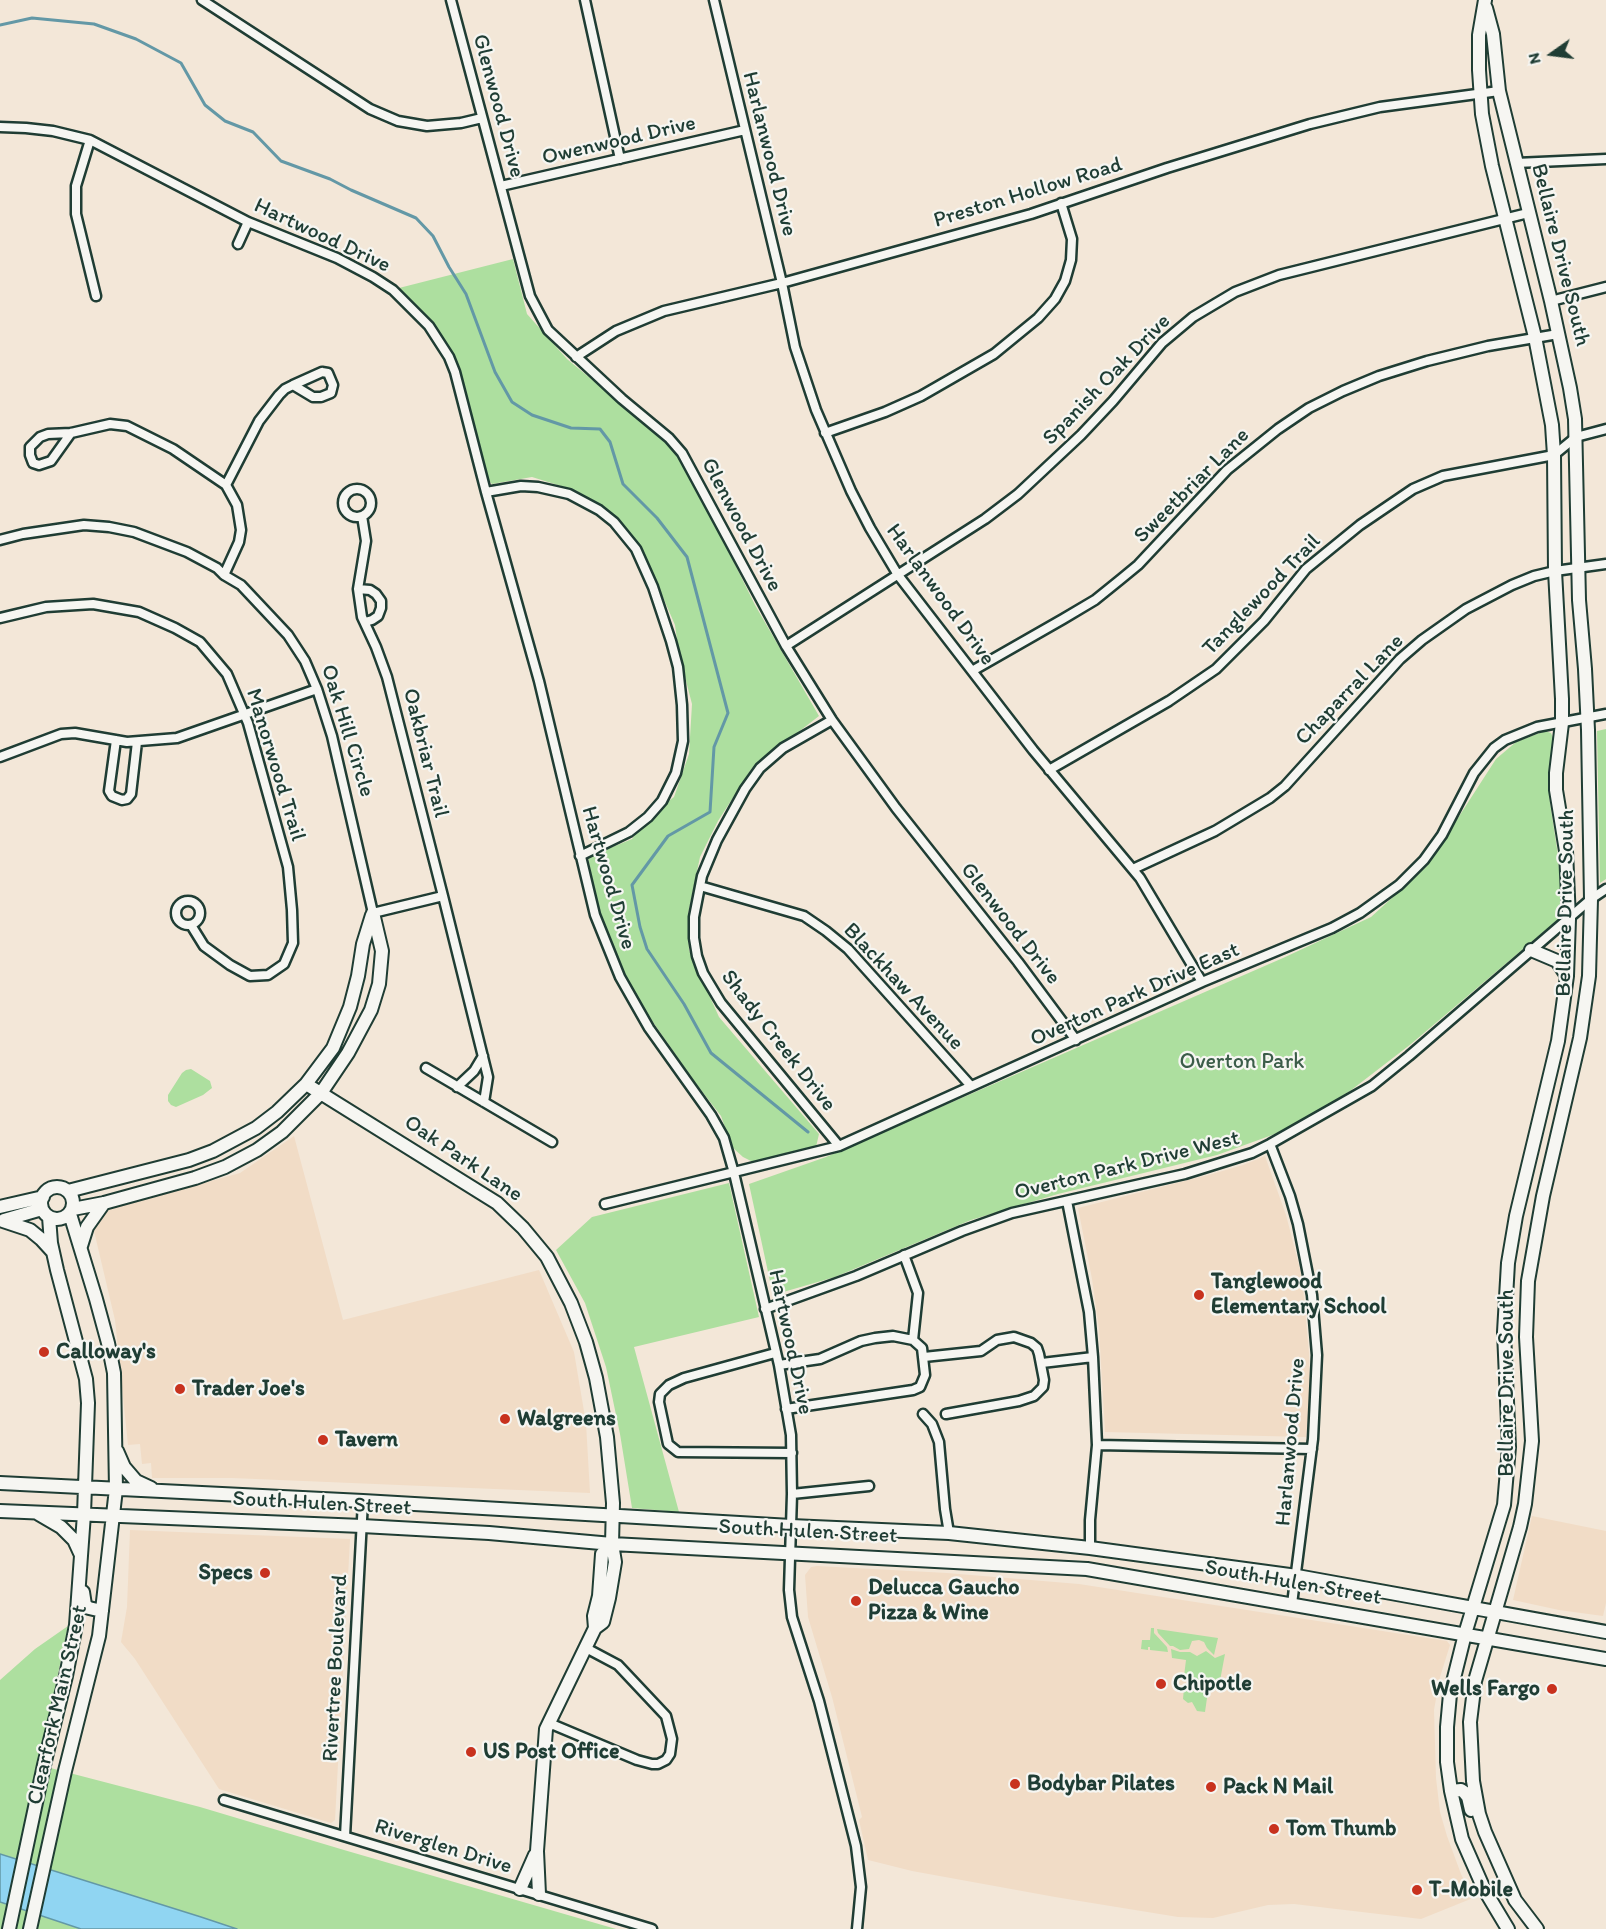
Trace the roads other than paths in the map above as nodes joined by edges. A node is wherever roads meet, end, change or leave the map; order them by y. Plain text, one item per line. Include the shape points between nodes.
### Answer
1 (202, 0) edge
2 (451, 0) edge
3 (585, 0) edge
4 (714, 0) edge
5 (1485, 2) edge
6 (1499, 91) junction
7 (1480, 94) junction
8 (482, 118) junction
9 (0, 127) edge
10 (745, 129) junction
11 (90, 140) junction
12 (620, 159) junction
13 (1606, 159) edge
14 (1516, 163) junction
15 (501, 186) junction
16 (1061, 203) junction
17 (1528, 213) junction
18 (1506, 219) junction
19 (248, 222) junction
20 (238, 244) dead end
21 (782, 283) junction
22 (1606, 287) edge
23 (96, 296) dead end
24 (1551, 301) junction
25 (1558, 334) junction
26 (1535, 337) junction
27 (576, 357) junction
28 (293, 385) dead end
29 (1606, 429) edge
30 (71, 433) junction
31 (825, 433) junction
32 (1576, 436) junction
33 (1554, 455) junction
34 (226, 485) junction
35 (486, 492) junction
36 (362, 516) dead end
37 (0, 540) edge
38 (1606, 564) edge
39 (1578, 568) junction
40 (1555, 571) junction
41 (898, 574) junction
42 (224, 575) junction
43 (358, 590) junction
44 (0, 618) edge
45 (365, 622) junction
46 (786, 646) junction
47 (972, 670) junction
48 (317, 689) junction
49 (1606, 714) edge
50 (244, 715) junction
51 (1588, 718) junction
52 (832, 720) junction
53 (1562, 723) junction
54 (116, 740) junction
55 (136, 742) junction
56 (0, 757) edge
57 (1049, 770) junction
58 (580, 856) junction
59 (1133, 869) junction
60 (700, 886) junction
61 (1606, 889) edge
62 (443, 896) junction
63 (1592, 899) junction
64 (373, 913) junction
65 (1569, 919) junction
66 (190, 925) dead end
67 (1532, 950) junction
68 (1567, 976) junction
69 (1202, 982) junction
70 (1076, 1040) junction
71 (483, 1056) junction
72 (426, 1068) dead end
73 (306, 1084) junction
74 (458, 1086) junction
75 (971, 1086) junction
76 (1547, 1089) junction
77 (321, 1093) junction
78 (1567, 1095) junction
79 (484, 1102) junction
80 (552, 1142) dead end
81 (1270, 1144) junction
82 (839, 1146) junction
83 (734, 1173) junction
84 (68, 1191) junction
85 (1067, 1201) junction
86 (104, 1203) junction
87 (605, 1204) dead end
88 (0, 1207) edge
89 (45, 1208) junction
90 (71, 1211) junction
91 (2, 1221) edge
92 (81, 1246) junction
93 (53, 1252) junction
94 (904, 1255) junction
95 (765, 1309) junction
96 (1505, 1309) junction
97 (1526, 1309) junction
98 (913, 1340) junction
99 (775, 1353) junction
100 (924, 1357) junction
101 (1093, 1357) junction
102 (1042, 1363) junction
103 (779, 1365) junction
104 (786, 1409) junction
105 (923, 1414) dead end
106 (946, 1414) dead end
107 (1096, 1445) junction
108 (115, 1446) junction
109 (1311, 1449) junction
110 (792, 1453) junction
111 (1509, 1461) junction
112 (1531, 1463) junction
113 (0, 1483) edge
114 (869, 1486) dead end
115 (85, 1487) junction
116 (116, 1489) junction
117 (157, 1491) junction
118 (792, 1494) junction
119 (363, 1501) junction
120 (0, 1510) edge
121 (36, 1513) junction
122 (84, 1514) junction
123 (114, 1515) junction
124 (614, 1517) junction
125 (362, 1526) junction
126 (790, 1526) junction
127 (949, 1533) junction
128 (612, 1544) junction
129 (1090, 1548) junction
130 (789, 1552) junction
131 (80, 1553) junction
132 (1122, 1553) junction
133 (1050, 1566) junction
134 (79, 1567) junction
135 (1087, 1569) junction
136 (1297, 1576) junction
137 (1292, 1604) junction
138 (1473, 1608) junction
139 (102, 1611) junction
140 (1496, 1613) junction
141 (1606, 1632) edge
142 (1465, 1634) junction
143 (1488, 1638) junction
144 (586, 1648) junction
145 (1606, 1659) edge
146 (549, 1723) junction
147 (1450, 1791) junction
148 (224, 1800) dead end
149 (345, 1836) junction
150 (537, 1851) junction
151 (1497, 1861) junction
152 (520, 1889) junction
153 (539, 1894) junction
154 (1515, 1900) junction
155 (1490, 1901) junction
156 (1505, 1925) edge
157 (9, 1929) edge
158 (30, 1929) edge
159 (652, 1929) edge
160 (857, 1929) edge
161 (1537, 1929) edge

1 - 8 street via 370,109 398,121 427,126
2 - 8 street, Glenwood Drive
3 - 12 street
4 - 10 street, Harlanwood Drive
5 - 6 main road, Bellaire Drive South
5 - 7 main road, Bellaire Drive South via 1479,35
6 - 7 street, Preston Hollow Road
6 - 14 main road, Bellaire Drive South
7 - 16 street, Preston Hollow Road via 1419,100 1310,124
7 - 18 main road, Bellaire Drive South via 1486,138
8 - 15 street, Glenwood Drive
9 - 11 street, Hartwood Drive via 44,130
10 - 12 street, Owenwood Drive
10 - 21 street, Harlanwood Drive
11 - 19 street, Hartwood Drive
11 - 23 street via 76,186 76,214
12 - 15 street, Owenwood Drive
13 - 14 street
14 - 17 main road, Bellaire Drive South
15 - 27 street, Glenwood Drive via 531,299 548,330
16 - 21 street, Preston Hollow Road
16 - 31 street via 1072,239 1071,260 1055,299 1038,318 994,354 921,396
17 - 18 street, Spanish Oak Drive
17 - 24 main road, Bellaire Drive South
18 - 26 main road, Bellaire Drive South
18 - 41 street, Spanish Oak Drive via 1279,275 1235,292 1193,317 1162,343 1081,435 1018,494
19 - 20 street
19 - 35 street, Hartwood Drive via 373,277 393,290 429,326 455,372
21 - 27 street, Preston Hollow Road via 664,311 616,331
21 - 31 street, Harlanwood Drive via 795,347
22 - 24 street
24 - 25 main road, Bellaire Drive South
25 - 26 street, Sweetbriar Lane
25 - 32 main road, Bellaire Drive South
26 - 33 main road, Bellaire Drive South via 1548,398
26 - 47 street, Sweetbriar Lane via 1426,361 1342,391 1309,408 1227,470 1138,565 1112,586 1063,619
27 - 46 street, Glenwood Drive via 682,453
28 - 34 street via 285,388 259,421
29 - 32 street
30 - 30 street via 51,461 45,465 33,463 30,447 40,437
30 - 34 street via 110,424 127,426 173,449
31 - 41 street, Harlanwood Drive via 870,528
32 - 33 street
32 - 39 main road, Bellaire Drive South
33 - 40 main road, Bellaire Drive South
33 - 57 street, Tanglewood Trail via 1443,476 1413,489 1306,569 1264,621 1216,669 1169,701
34 - 42 street via 237,505 242,530
35 - 58 street, Hartwood Drive via 539,681
35 - 58 street via 521,486 569,494 614,522 636,549 653,587 678,667 683,741 676,773 662,801 629,832
36 - 43 street, Oakbriar Trail via 366,541
37 - 42 street, Oak Hill Circle via 84,525 109,527 187,552
38 - 39 street, Chaparral Lane
39 - 40 street, Chaparral Lane
39 - 51 main road, Bellaire Drive South
40 - 53 main road, Bellaire Drive South
40 - 59 street, Chaparral Lane via 1512,585 1466,609 1422,640 1270,798 1215,831
41 - 46 street, Spanish Oak Drive
41 - 47 street, Harlanwood Drive
42 - 48 street, Oak Hill Circle via 241,585 288,635
43 - 45 street, Oakbriar Trail
43 - 45 street via 370,590 381,601 378,616
44 - 50 street, Manorwood Trail via 46,607 93,604 139,612 200,642 227,674
45 - 62 street, Oakbriar Trail via 387,677
46 - 52 street, Glenwood Drive
47 - 57 street, Harlanwood Drive
48 - 50 street
48 - 64 street, Oak Hill Circle via 332,736
49 - 51 street, Overton Park Drive East
50 - 55 street via 177,738
50 - 66 street, Manorwood Trail via 288,867 293,943 284,964 268,975 250,976 204,946
51 - 53 street, Overton Park Drive East
51 - 63 main road, Bellaire Drive South
52 - 60 street, Shady Creek Drive via 783,748 760,768 717,840
52 - 70 street, Glenwood Drive
53 - 65 main road, Bellaire Drive South via 1556,790 1566,851
53 - 69 street, Overton Park Drive East via 1529,729 1494,748 1474,773 1442,835 1424,860 1391,891 1332,928
54 - 55 street
54 - 55 street via 109,791 122,800 131,794
54 - 56 street via 62,734
57 - 59 street, Harlanwood Drive
58 - 83 street, Hartwood Drive via 596,915 620,977 649,1028 711,1115 724,1138
59 - 69 street, Harlanwood Drive
60 - 75 street, Blackhaw Avenue via 804,916 826,931 848,949
60 - 82 street, Shady Creek Drive via 694,938 710,986
61 - 63 street, Overton Park Drive West
62 - 64 street
62 - 71 street, Oakbriar Trail
63 - 65 street, Overton Park Drive West
63 - 78 main road, Bellaire Drive South via 1587,996
64 - 73 main road via 350,1007 333,1048
64 - 77 main road, Oak Hill Circle via 382,951 379,984 371,1010
65 - 67 street, Overton Park Drive West
65 - 68 main road, Bellaire Drive South
67 - 68 main road via 1557,961
67 - 81 street, Overton Park Drive West via 1372,1086
68 - 76 main road, Bellaire Drive South
69 - 70 street, Overton Park Drive East
70 - 75 street, Overton Park Drive East
71 - 74 street
71 - 79 street, Oakbriar Trail via 488,1077
72 - 74 street
73 - 77 main road, Oak Park Lane
73 - 84 main road via 256,1128 213,1151
74 - 79 street
75 - 82 street, Overton Park Drive East
76 - 78 main road
76 - 96 main road, Bellaire Drive South via 1511,1241
77 - 86 main road, Oak Hill Circle via 282,1132 257,1150 195,1178
77 - 124 main road, Oak Park Lane via 497,1203 547,1257 572,1303 596,1378 607,1437
78 - 97 main road, Bellaire Drive South via 1535,1236
79 - 80 street
81 - 85 street, Overton Park Drive West via 1185,1174
81 - 109 street, Harlanwood Drive via 1298,1224 1312,1295 1317,1375
82 - 83 street, Overton Park Drive East
83 - 87 street, Overton Park Drive East
83 - 95 street, Hartwood Drive
84 - 89 main road via 47,1191
84 - 90 main road via 74,1203
85 - 94 street, Overton Park Drive West via 1012,1213
85 - 101 street via 1089,1312
86 - 90 main road, Oak Hill Circle
86 - 92 main road via 87,1227
88 - 89 main road
89 - 90 main road via 60,1219
89 - 91 main road
89 - 93 main road, Clearfork Main Street
90 - 92 main road, Clearfork Main Street
91 - 93 main road via 30,1230
92 - 108 main road, Clearfork Main Street via 114,1372
93 - 115 main road, Clearfork Main Street via 86,1379
94 - 95 street, Overton Park Drive West
94 - 98 street via 918,1293
95 - 99 street, Hartwood Drive
96 - 97 main road
96 - 111 main road, Bellaire Drive South
97 - 112 main road, Bellaire Drive South
98 - 100 street via 922,1348
98 - 103 street via 875,1338 820,1359
99 - 103 street, Hartwood Drive
99 - 110 street via 684,1378 669,1385 658,1402 668,1444 678,1452
100 - 102 street via 981,1351 997,1340 1014,1336 1036,1348
100 - 104 street via 925,1375 920,1387
101 - 102 street
101 - 107 street
102 - 106 street via 1043,1387 1034,1396
103 - 104 street, Hartwood Drive
104 - 110 street, Hartwood Drive
105 - 127 street via 939,1442
107 - 109 street
107 - 129 street
108 - 116 main road, Clearfork Main Street
108 - 117 main road via 124,1467 136,1480
109 - 136 street, Harlanwood Drive
110 - 118 street, Hartwood Drive
111 - 112 main road
111 - 138 main road, Bellaire Drive South via 1504,1504
112 - 140 main road, Bellaire Drive South via 1520,1527
113 - 115 main road, South Hulen Street
114 - 118 street
115 - 116 main road, South Hulen Street
115 - 122 main road, Clearfork Main Street
116 - 117 main road, South Hulen Street
116 - 123 main road, Clearfork Main Street
117 - 119 main road, South Hulen Street
118 - 126 street, Hartwood Drive
119 - 124 main road, South Hulen Street
119 - 125 street, Rivertree Boulevard
120 - 121 main road, South Hulen Street
121 - 122 main road, South Hulen Street
121 - 131 main road via 61,1527
122 - 123 main road, South Hulen Street
122 - 131 main road, Clearfork Main Street
123 - 125 main road, South Hulen Street
123 - 139 main road, Clearfork Main Street
124 - 126 main road, South Hulen Street
124 - 128 main road, Oak Park Lane
125 - 128 main road, South Hulen Street
125 - 149 street, Rivertree Boulevard
126 - 127 main road, South Hulen Street
126 - 130 street, Hartwood Drive
127 - 129 main road, South Hulen Street
128 - 130 main road, South Hulen Street
128 - 144 main road, Oak Park Lane via 602,1554 595,1628
129 - 132 main road, South Hulen Street
129 - 133 main road via 1083,1558
130 - 133 main road, South Hulen Street
130 - 160 street, Hartwood Drive via 792,1617 822,1711 856,1846 861,1887
131 - 134 main road, Clearfork Main Street
132 - 135 main road via 1095,1559
132 - 136 main road, South Hulen Street
133 - 135 main road, South Hulen Street
134 - 139 main road via 85,1605
134 - 157 main road, Clearfork Main Street via 74,1635
135 - 137 main road, South Hulen Street
136 - 137 street, Harlanwood Drive
136 - 138 main road, South Hulen Street
137 - 142 main road, South Hulen Street
138 - 140 main road, South Hulen Street
138 - 142 main road, Bellaire Drive South
139 - 158 main road, Clearfork Main Street
140 - 141 main road, South Hulen Street
140 - 143 main road, Bellaire Drive South
142 - 143 main road, South Hulen Street
142 - 147 main road, Bellaire Drive South via 1448,1708
143 - 145 main road, South Hulen Street
143 - 151 main road, Bellaire Drive South via 1475,1681 1470,1733 1477,1803
144 - 146 main road, Oak Park Lane
144 - 146 street via 618,1665 666,1716 672,1739 670,1754 666,1760 652,1764
146 - 150 main road, Oak Park Lane
147 - 151 main road via 1461,1790 1466,1794 1482,1842
147 - 155 main road, Bellaire Drive South via 1462,1839
148 - 149 street, Riverglen Drive
149 - 152 street, Riverglen Drive
150 - 152 main road, Oak Park Lane
150 - 153 main road, Oak Park Lane
151 - 154 main road, Bellaire Drive South
152 - 153 street, Riverglen Drive
153 - 159 street, Riverglen Drive
154 - 155 main road
154 - 156 main road
154 - 161 main road, Bellaire Drive South
155 - 156 main road, Bellaire Drive South

